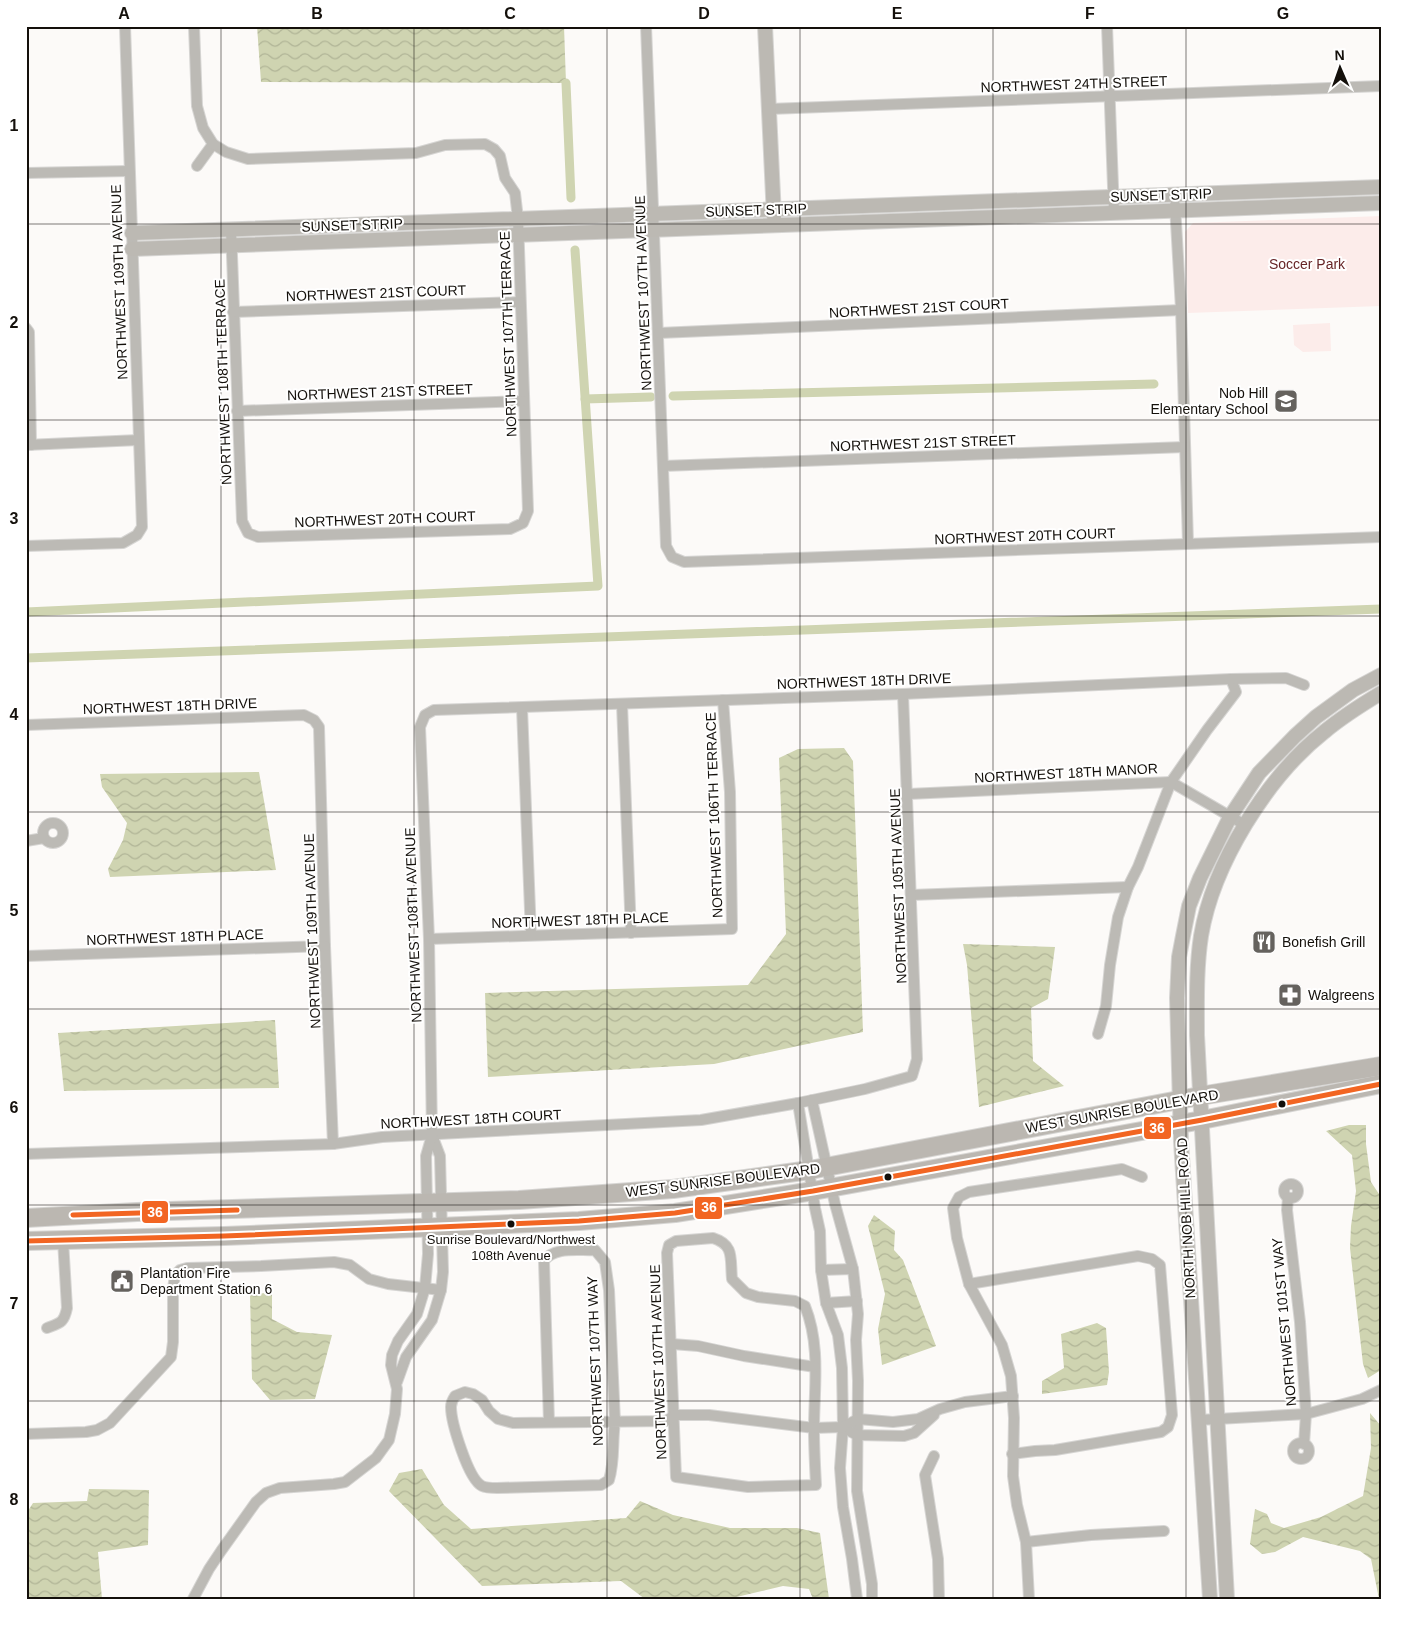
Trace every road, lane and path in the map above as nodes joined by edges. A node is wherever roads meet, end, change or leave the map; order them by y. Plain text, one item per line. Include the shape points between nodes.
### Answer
1 (125, 26) edge
2 (194, 26) edge
3 (646, 26) edge
4 (765, 26) edge
5 (1107, 26) edge
6 (1381, 86) edge
7 (1110, 97) junction
8 (769, 109) junction
9 (213, 144) junction
10 (197, 166) dead end
11 (129, 170) junction
12 (26, 173) edge
13 (1381, 187) edge
14 (1175, 194) junction
15 (1113, 196) junction
16 (1381, 203) edge
17 (774, 210) junction
18 (1176, 211) junction
19 (1114, 213) junction
20 (654, 214) junction
21 (518, 219) junction
22 (775, 225) junction
23 (231, 230) junction
24 (654, 230) junction
25 (132, 233) junction
26 (519, 234) junction
27 (232, 245) junction
28 (132, 249) junction
29 (520, 302) junction
30 (1181, 310) junction
31 (233, 312) junction
32 (26, 328) edge
33 (659, 333) junction
34 (524, 400) junction
35 (237, 411) junction
36 (138, 440) junction
37 (29, 445) edge
38 (1185, 447) junction
39 (663, 466) junction
40 (523, 523) joint
41 (248, 533) joint
42 (1381, 537) edge
43 (1188, 544) junction
44 (26, 546) edge
45 (672, 557) joint
46 (1381, 675) edge
47 (1231, 679) junction
48 (1304, 685) dead end
49 (1381, 693) edge
50 (903, 694) junction
51 (724, 700) junction
52 (622, 704) junction
53 (522, 708) junction
54 (425, 716) joint
55 (314, 720) joint
56 (26, 725) edge
57 (1171, 782) junction
58 (908, 794) junction
59 (1230, 817) junction
60 (1245, 825) junction
61 (44, 838) dead end
62 (26, 841) edge
63 (1128, 887) junction
64 (912, 895) junction
65 (732, 929) joint
66 (631, 933) junction
67 (531, 934) junction
68 (429, 939) junction
69 (325, 946) junction
70 (26, 956) edge
71 (1098, 1034) dead end
72 (1381, 1066) edge
73 (912, 1076) joint
74 (1381, 1084) edge
75 (1200, 1096) junction
76 (1180, 1099) junction
77 (812, 1100) junction
78 (798, 1103) junction
79 (1202, 1120) junction
80 (1180, 1123) junction
81 (432, 1135) junction
82 (333, 1144) junction
83 (26, 1154) edge
84 (818, 1168) junction
85 (1142, 1177) dead end
86 (831, 1188) junction
87 (813, 1192) junction
88 (1288, 1198) dead end
89 (434, 1204) junction
90 (26, 1218) edge
91 (435, 1227) junction
92 (63, 1240) junction
93 (26, 1241) edge
94 (854, 1269) junction
95 (821, 1270) junction
96 (969, 1284) junction
97 (425, 1288) junction
98 (441, 1290) junction
99 (857, 1301) junction
100 (826, 1303) junction
101 (47, 1328) dead end
102 (672, 1344) junction
103 (815, 1367) junction
104 (397, 1382) junction
105 (1381, 1390) edge
106 (1013, 1396) junction
107 (940, 1409) junction
108 (1306, 1414) junction
109 (675, 1415) junction
110 (858, 1419) junction
111 (1217, 1419) junction
112 (1200, 1420) junction
113 (549, 1422) junction
114 (615, 1422) junction
115 (814, 1428) junction
116 (842, 1428) junction
117 (26, 1434) edge
118 (857, 1435) junction
119 (1304, 1444) dead end
120 (1012, 1454) junction
121 (934, 1456) dead end
122 (1164, 1531) dead end
123 (1026, 1542) junction
124 (193, 1599) edge
125 (857, 1599) edge
126 (872, 1599) edge
127 (940, 1599) edge
128 (1030, 1599) edge
129 (1210, 1599) edge
130 (1227, 1599) edge

1 - 11 street, NORTHWEST 109TH AVENUE
2 - 9 street via 197,106 203,128
3 - 20 street, NORTHWEST 107TH AVENUE
4 - 8 street
5 - 7 street
6 - 7 street, NORTHWEST 24TH STREET
7 - 8 street, NORTHWEST 24TH STREET
7 - 15 street
8 - 17 street
9 - 10 street
9 - 21 street, NORTHWEST 107TH TERRACE via 248,159 416,153 446,145 484,144 500,156 505,178 515,193
11 - 12 street
11 - 25 street, NORTHWEST 109TH AVENUE
13 - 14 street, SUNSET STRIP
14 - 15 street, SUNSET STRIP
14 - 18 street
15 - 17 street, SUNSET STRIP
15 - 19 street
16 - 18 street, SUNSET STRIP
17 - 20 street, SUNSET STRIP
17 - 22 street
18 - 19 street, SUNSET STRIP
18 - 30 street
19 - 22 street, SUNSET STRIP
20 - 21 street, SUNSET STRIP
20 - 24 street, NORTHWEST 107TH AVENUE
21 - 23 street, SUNSET STRIP
21 - 26 street, NORTHWEST 107TH TERRACE
22 - 24 street, SUNSET STRIP
23 - 25 street, SUNSET STRIP
23 - 27 street, NORTHWEST 108TH TERRACE
24 - 26 street, SUNSET STRIP
24 - 33 street, NORTHWEST 107TH AVENUE
25 - 28 street, NORTHWEST 109TH AVENUE
26 - 27 street, SUNSET STRIP
26 - 29 street, NORTHWEST 107TH TERRACE
27 - 28 street, SUNSET STRIP
27 - 31 street, NORTHWEST 108TH TERRACE
28 - 36 street, NORTHWEST 109TH AVENUE
29 - 31 street, NORTHWEST 21ST COURT
29 - 34 street, NORTHWEST 107TH TERRACE
30 - 33 street, NORTHWEST 21ST COURT
30 - 38 street
31 - 35 street, NORTHWEST 108TH TERRACE
32 - 37 street via 29,332
33 - 39 street, NORTHWEST 107TH AVENUE
34 - 35 street, NORTHWEST 21ST STREET
34 - 40 street, NORTHWEST 107TH TERRACE via 528,511
35 - 41 street, NORTHWEST 108TH TERRACE via 242,520
36 - 37 street
36 - 44 street, NORTHWEST 109TH AVENUE via 142,527 137,534 123,543
38 - 39 street, NORTHWEST 21ST STREET
38 - 43 street
39 - 45 street, NORTHWEST 107TH AVENUE via 666,546
40 - 41 street, NORTHWEST 20TH COURT via 510,529 258,537
42 - 43 street, NORTHWEST 20TH COURT
43 - 45 street, NORTHWEST 20TH COURT via 684,562
46 - 59 street, NORTH NOB HILL ROAD via 1352,690 1295,736 1259,773
47 - 48 street, NORTHWEST 18TH DRIVE via 1286,678
47 - 50 street, NORTHWEST 18TH DRIVE
47 - 57 street via 1236,692
49 - 60 street, NORTH NOB HILL ROAD via 1324,732 1304,750 1273,785
50 - 51 street, NORTHWEST 18TH DRIVE
50 - 58 street, NORTHWEST 105TH AVENUE
51 - 52 street, NORTHWEST 18TH DRIVE
51 - 65 street, NORTHWEST 106TH TERRACE via 730,792
52 - 53 street, NORTHWEST 18TH DRIVE
52 - 66 street
53 - 54 street, NORTHWEST 18TH DRIVE via 434,710
53 - 67 street
54 - 68 street, NORTHWEST 108TH AVENUE via 420,727
55 - 56 street, NORTHWEST 18TH DRIVE via 304,715
55 - 69 street, NORTHWEST 109TH AVENUE via 319,727
57 - 58 street, NORTHWEST 18TH MANOR
57 - 59 street, NORTHWEST 18TH MANOR
57 - 63 street
58 - 64 street, NORTHWEST 105TH AVENUE
59 - 60 street, NORTHWEST 18TH MANOR
59 - 76 street, NORTH NOB HILL ROAD via 1200,878 1189,906 1183,936 1177,998
60 - 75 street, NORTH NOB HILL ROAD via 1213,892 1201,937 1197,1035
61 - 62 street
63 - 64 street
63 - 71 street via 1118,917 1106,1006
64 - 73 street, NORTHWEST 105TH AVENUE via 917,1060
65 - 66 street, NORTHWEST 18TH PLACE
66 - 67 street, NORTHWEST 18TH PLACE
67 - 68 street, NORTHWEST 18TH PLACE
68 - 81 street, NORTHWEST 108TH AVENUE
69 - 70 street, NORTHWEST 18TH PLACE
69 - 82 street, NORTHWEST 109TH AVENUE
72 - 75 highway, WEST SUNRISE BOULEVARD
73 - 77 street, NORTHWEST 18TH COURT
74 - 79 highway, WEST SUNRISE BOULEVARD
75 - 76 highway, WEST SUNRISE BOULEVARD
75 - 79 street, NORTH NOB HILL ROAD
76 - 80 street, NORTH NOB HILL ROAD
76 - 84 highway, WEST SUNRISE BOULEVARD
77 - 78 street, NORTHWEST 18TH COURT
77 - 84 street
78 - 81 street, NORTHWEST 18TH COURT via 702,1120
78 - 84 street
79 - 80 highway, WEST SUNRISE BOULEVARD
79 - 111 street, NORTH NOB HILL ROAD
80 - 86 highway, WEST SUNRISE BOULEVARD
80 - 112 street, NORTH NOB HILL ROAD
81 - 82 street, NORTHWEST 18TH COURT via 382,1136
81 - 89 street, NORTHWEST 108TH AVENUE via 426,1156
82 - 83 street, NORTHWEST 18TH COURT
84 - 86 street
84 - 87 street
84 - 89 highway, WEST SUNRISE BOULEVARD via 673,1189
85 - 96 street via 1122,1169 970,1192 959,1197 953,1208
86 - 87 highway, WEST SUNRISE BOULEVARD
86 - 94 street
87 - 91 highway, WEST SUNRISE BOULEVARD via 675,1213
87 - 95 street via 820,1231
88 - 108 street, NORTHWEST 101ST WAY
89 - 90 highway, WEST SUNRISE BOULEVARD
89 - 91 street, NORTHWEST 108TH AVENUE
89 - 91 street, NORTHWEST 108TH AVENUE
91 - 92 highway, WEST SUNRISE BOULEVARD
91 - 97 street, NORTHWEST 108TH AVENUE via 428,1254
91 - 98 street, NORTHWEST 108TH AVENUE via 443,1272
92 - 93 highway, WEST SUNRISE BOULEVARD
92 - 101 street via 67,1308 60,1324
94 - 95 street
94 - 99 street
95 - 100 street
96 - 106 street via 1002,1345
96 - 120 street via 1138,1256 1152,1259 1160,1265 1172,1415 1168,1427 1142,1436
97 - 98 street
97 - 104 street, NORTHWEST 108TH AVENUE via 416,1314 392,1355
97 - 117 street via 369,1279 350,1265 334,1262 180,1270 175,1275 173,1289 171,1357 110,1423 86,1432
98 - 104 street, NORTHWEST 108TH AVENUE via 432,1320 406,1357
99 - 100 street
99 - 110 street
100 - 116 street via 838,1335 842,1368
102 - 103 street
102 - 103 street, NORTHWEST 107TH AVENUE via 667,1253 670,1245 676,1241 713,1238 730,1250 732,1279 746,1292 806,1306 815,1345
102 - 109 street, NORTHWEST 107TH AVENUE
103 - 115 street
104 - 124 street, NORTHWEST 108TH AVENUE via 389,1440 376,1458 345,1482 280,1488 266,1493 226,1544
105 - 108 street via 1362,1399
106 - 107 street via 965,1402
106 - 120 street
107 - 110 street via 918,1419 893,1422
107 - 118 street via 914,1434
108 - 111 street
108 - 119 street, NORTHWEST 101ST WAY
109 - 114 street via 666,1421
109 - 115 street via 709,1415
109 - 115 street, NORTHWEST 107TH AVENUE via 676,1477 748,1487 816,1484
110 - 116 street
110 - 118 street
111 - 112 street
111 - 130 street, NORTH NOB HILL ROAD
112 - 129 street, NORTH NOB HILL ROAD
113 - 114 street
113 - 114 street, NORTHWEST 107TH WAY via 544,1261 557,1252 595,1250 605,1262 609,1290
113 - 114 street, NORTHWEST 107TH WAY via 513,1423 498,1419 482,1400 466,1392 455,1396 451,1405 462,1454 475,1479 481,1486 490,1487 600,1485 609,1480 613,1469
115 - 116 street
116 - 118 street
116 - 125 street via 840,1468 843,1507
118 - 126 street via 857,1491
120 - 123 street via 1017,1505
121 - 127 street via 925,1475 938,1559
122 - 123 street
123 - 128 street

